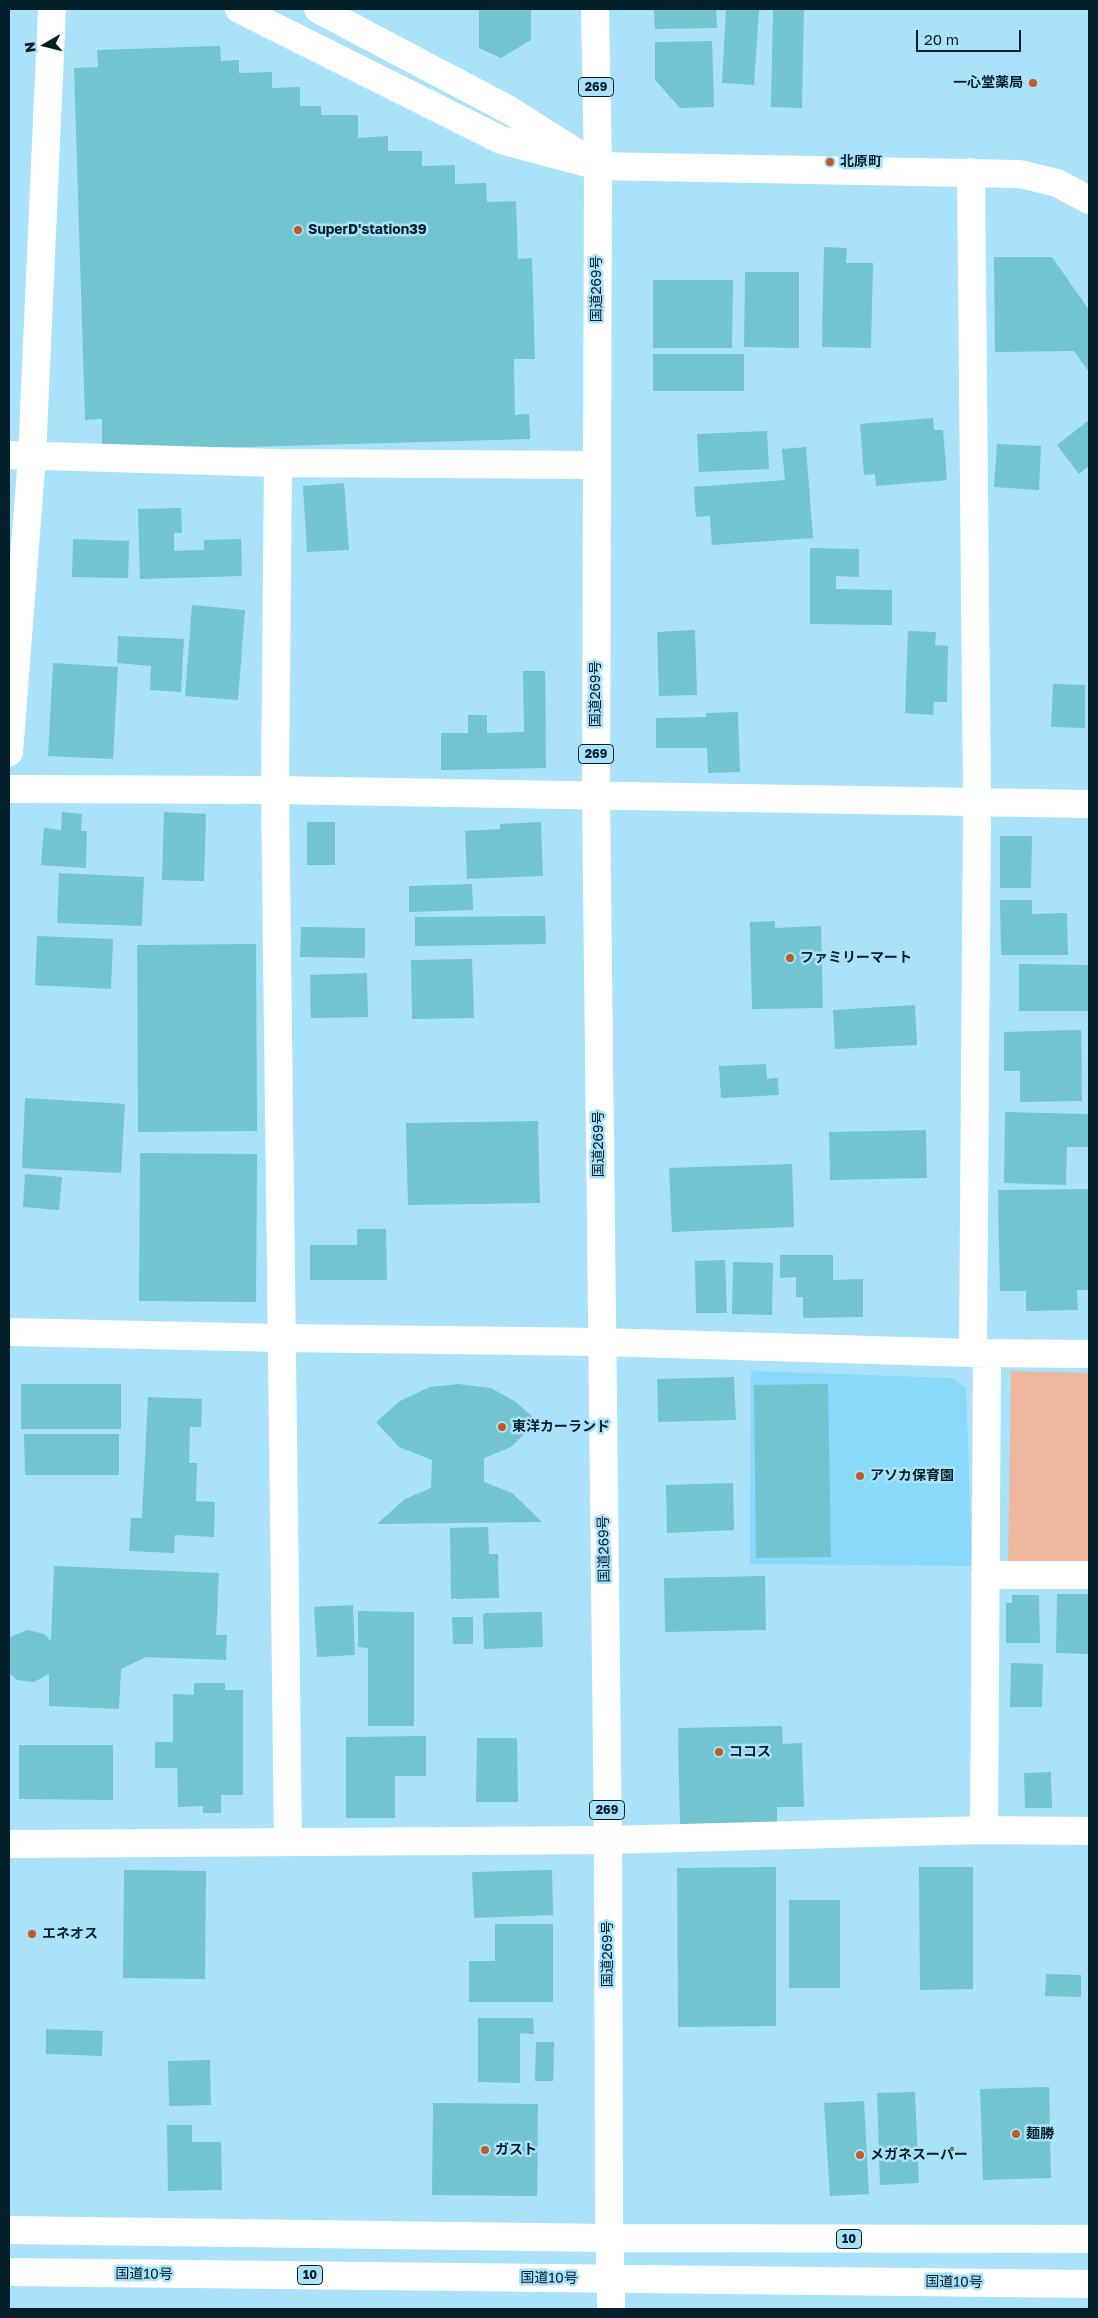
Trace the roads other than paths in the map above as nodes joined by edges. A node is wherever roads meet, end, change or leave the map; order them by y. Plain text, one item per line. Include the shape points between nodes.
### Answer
1 (52, 9) edge
2 (239, 9) edge
3 (318, 9) edge
4 (595, 9) edge
5 (598, 166) junction
6 (971, 172) junction
7 (1089, 200) edge
8 (20, 456) edge
9 (278, 463) junction
10 (596, 465) junction
11 (9, 752) edge
12 (9, 789) edge
13 (275, 790) junction
14 (596, 795) junction
15 (976, 802) junction
16 (1089, 804) edge
17 (9, 1332) edge
18 (282, 1338) junction
19 (600, 1342) junction
20 (980, 1353) junction
21 (1089, 1354) edge
22 (986, 1575) junction
23 (1089, 1575) edge
24 (984, 1830) junction
25 (1089, 1831) edge
26 (288, 1840) junction
27 (608, 1840) junction
28 (9, 1844) edge
29 (9, 2230) edge
30 (609, 2238) junction
31 (1089, 2239) edge
32 (9, 2272) edge
33 (611, 2279) junction
34 (1089, 2284) edge
35 (611, 2309) edge

1 - 8 main road
2 - 5 main road via 501,140
3 - 5 main road via 509,110
4 - 5 main road, 国道269号 / 269
5 - 6 main road
5 - 10 main road, 国道269号 / 269
6 - 7 main road via 1020,174 1047,180
6 - 15 main road
8 - 9 main road
8 - 11 main road
9 - 10 main road
9 - 13 main road
10 - 14 main road, 国道269号 / 269
12 - 13 main road
13 - 14 main road
13 - 18 main road
14 - 15 main road
14 - 19 main road, 国道269号 / 269
15 - 16 main road
15 - 20 main road
17 - 18 main road
18 - 19 main road
18 - 26 main road
19 - 20 main road
19 - 27 main road, 国道269号 / 269
20 - 21 main road
20 - 22 main road
22 - 23 main road
22 - 24 main road
24 - 25 main road
24 - 27 main road
26 - 27 main road
26 - 28 main road
27 - 30 main road, 国道269号 / 269
29 - 30 main road, 10
30 - 31 main road, 10
30 - 33 main road, 国道269号 / 269
32 - 33 main road, 国道10号 / 10
33 - 34 main road, 国道10号 / 10
33 - 35 main road, 国道269号

